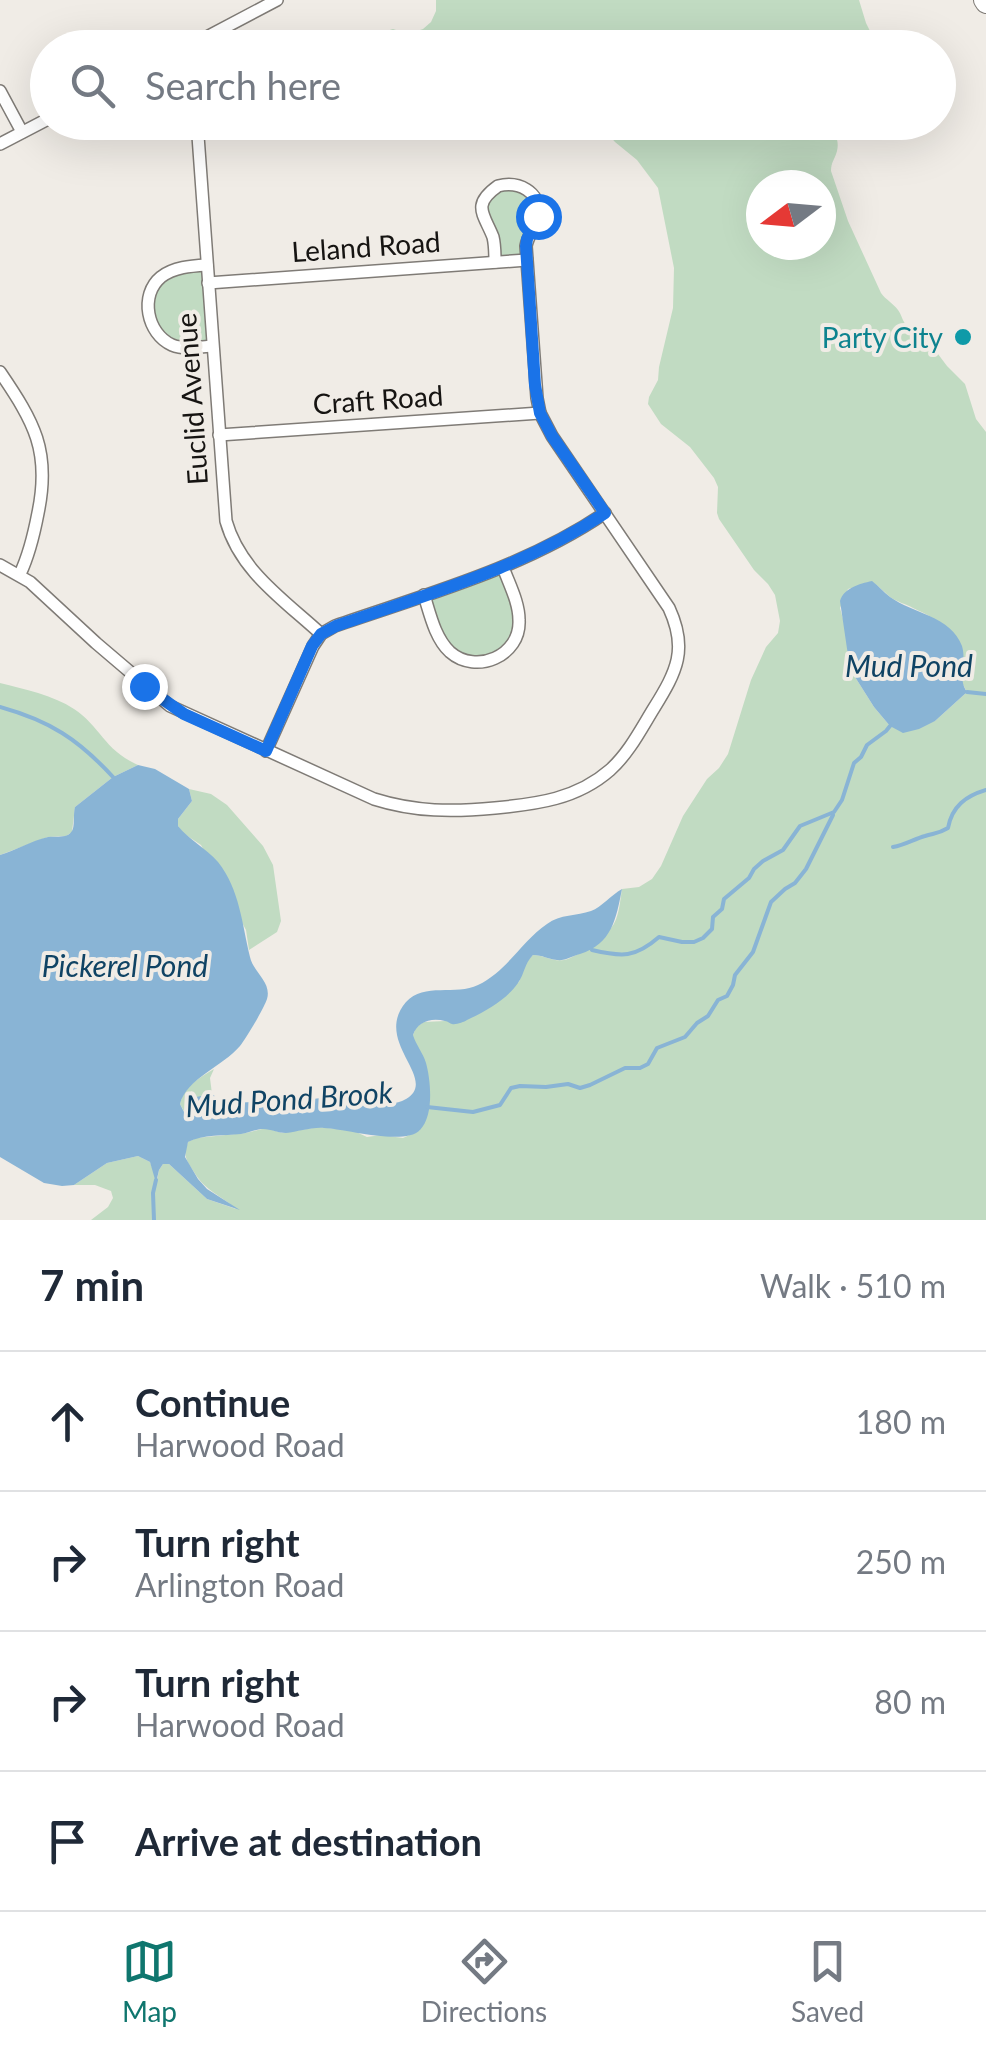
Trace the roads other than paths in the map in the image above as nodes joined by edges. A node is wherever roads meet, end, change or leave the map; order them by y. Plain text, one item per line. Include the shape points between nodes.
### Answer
1 (276, 0) edge
2 (220, 30) edge
3 (0, 90) edge
4 (30, 128) edge
5 (22, 132) junction
6 (198, 140) edge
7 (0, 144) edge
8 (527, 260) junction
9 (496, 262) junction
10 (207, 264) junction
11 (208, 282) junction
12 (212, 346) junction
13 (0, 372) edge
14 (540, 413) junction
15 (218, 435) junction
16 (605, 513) junction
17 (0, 565) edge
18 (504, 567) junction
19 (20, 574) junction
20 (424, 595) junction
21 (321, 634) junction
22 (266, 751) junction

1 - 2 street
3 - 5 street
4 - 5 street
5 - 7 street
6 - 10 street, Euclid Avenue
8 - 9 street, Leland Road
8 - 9 street via 537,204 522,186 505,184 487,195 482,208
8 - 14 street
9 - 11 street, Leland Road
10 - 11 street, Euclid Avenue
10 - 12 street via 160,278 148,308 152,325 172,345
11 - 12 street, Euclid Avenue
12 - 15 street, Euclid Avenue
13 - 19 street via 33,427 44,467
14 - 15 street, Craft Road
14 - 16 street
15 - 21 street, Euclid Avenue via 234,545
16 - 18 street
16 - 22 street via 669,608 680,648 658,703 601,777 546,802 420,810 358,793
17 - 19 street
18 - 20 street
18 - 20 street via 519,629 505,652 487,662 470,662 446,648
19 - 22 street via 156,696
20 - 21 street
21 - 22 street

